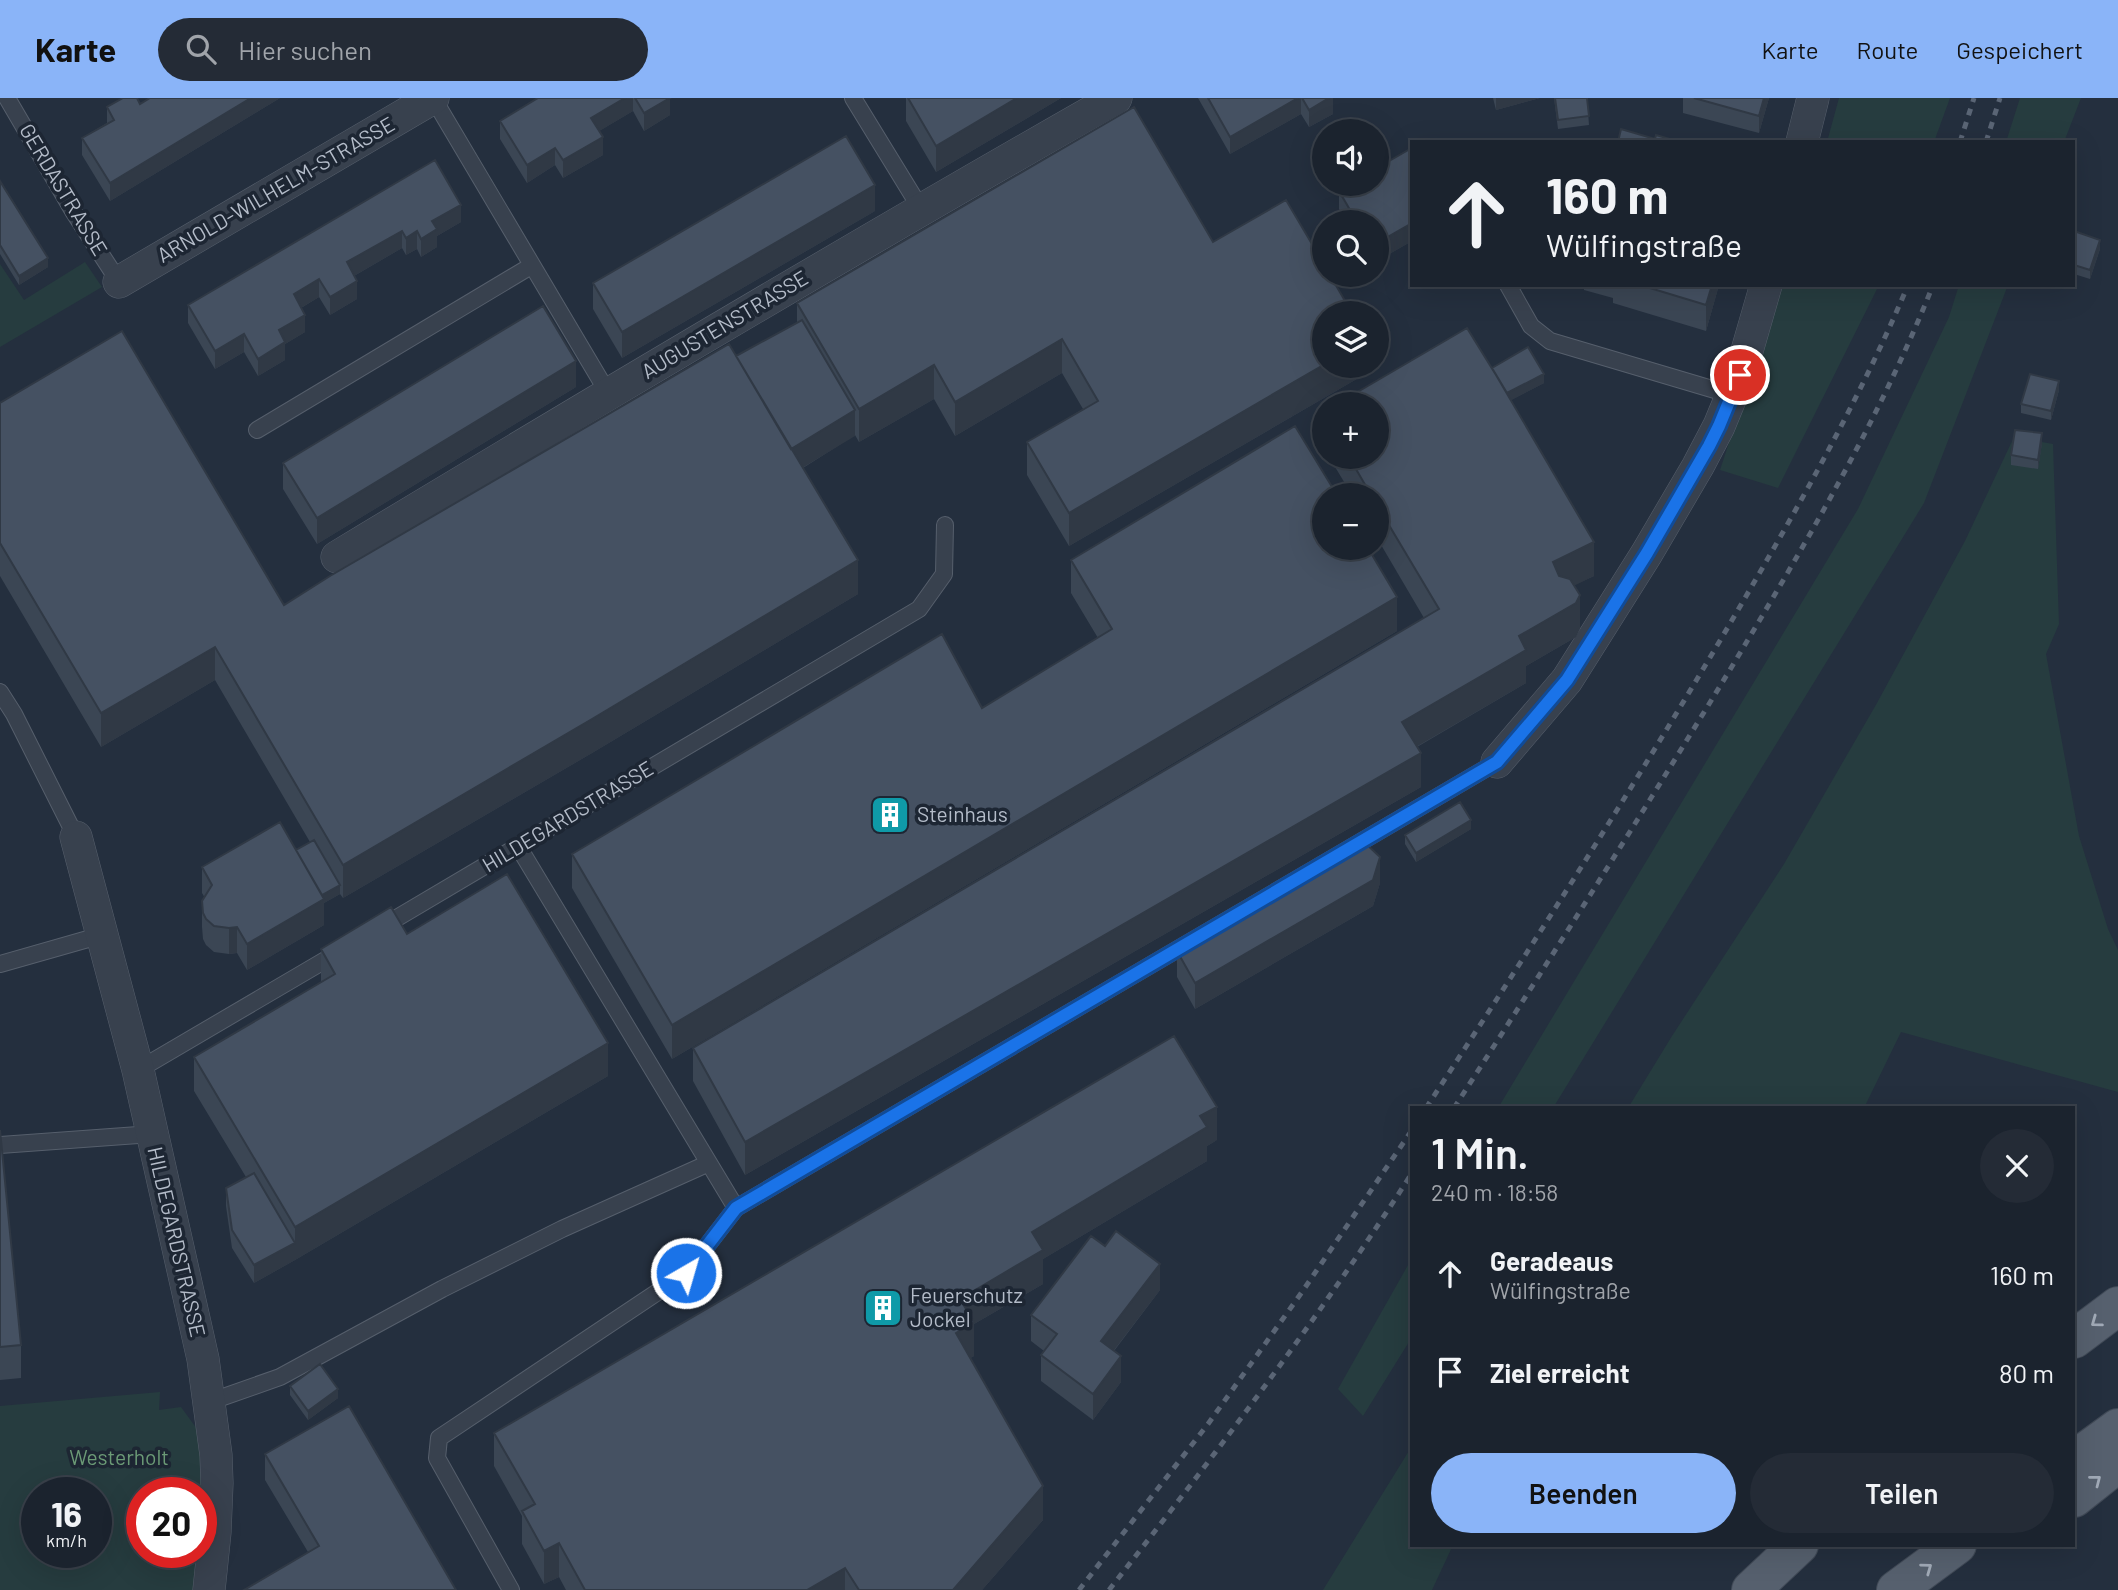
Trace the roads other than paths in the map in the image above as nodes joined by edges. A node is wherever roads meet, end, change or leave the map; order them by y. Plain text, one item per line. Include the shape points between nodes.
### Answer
1 (7, 98) edge
2 (433, 98) edge
3 (853, 98) edge
4 (1116, 98) edge
5 (1813, 98) edge
6 (1802, 140) edge
7 (921, 209) junction
8 (531, 266) junction
9 (119, 282) joint
10 (1509, 287) edge
11 (1765, 287) edge
12 (608, 393) junction
13 (1732, 395) junction
14 (257, 430) dead end
15 (945, 525) dead end
16 (337, 557) dead end
17 (0, 692) edge
18 (1497, 762) joint
19 (76, 837) joint
20 (518, 846) junction
21 (102, 935) junction
22 (0, 964) edge
23 (138, 1070) junction
24 (152, 1134) junction
25 (0, 1145) edge
26 (709, 1163) junction
27 (736, 1208) junction
28 (2118, 1306) edge
29 (2075, 1338) edge
30 (210, 1409) junction
31 (2118, 1428) edge
32 (2075, 1459) edge
33 (2118, 1463) edge
34 (2075, 1497) edge
35 (1797, 1547) edge
36 (1954, 1547) edge
37 (209, 1590) edge
38 (511, 1590) edge
39 (1751, 1590) edge
40 (1896, 1590) edge

1 - 9 lane, GERDASTRASSE
2 - 8 lane
2 - 9 street, ARNOLD-WILHELM-STRASSE
3 - 7 lane
4 - 7 street, AUGUSTENSTRASSE
5 - 6 street
7 - 12 street, AUGUSTENSTRASSE
8 - 12 lane
8 - 14 lane
10 - 13 lane via 1531,326 1550,341
11 - 13 street
12 - 16 street, AUGUSTENSTRASSE
13 - 18 street via 1698,466 1567,680
15 - 20 lane, HILDEGARDSTRASSE via 944,574 919,608
17 - 19 lane
18 - 27 lane
19 - 21 street, HILDEGARDSTRASSE
20 - 23 lane, HILDEGARDSTRASSE
20 - 26 lane
21 - 22 lane
21 - 23 street, HILDEGARDSTRASSE
23 - 24 street, HILDEGARDSTRASSE
24 - 25 lane
24 - 30 street, HILDEGARDSTRASSE
26 - 27 lane
26 - 30 lane via 562,1229
27 - 38 lane via 686,1273 439,1438 437,1458
28 -> 29 main road
30 - 37 street, HILDEGARDSTRASSE via 217,1505
31 - 32 main road
34 -> 33 main road
35 - 39 main road
40 -> 36 main road

